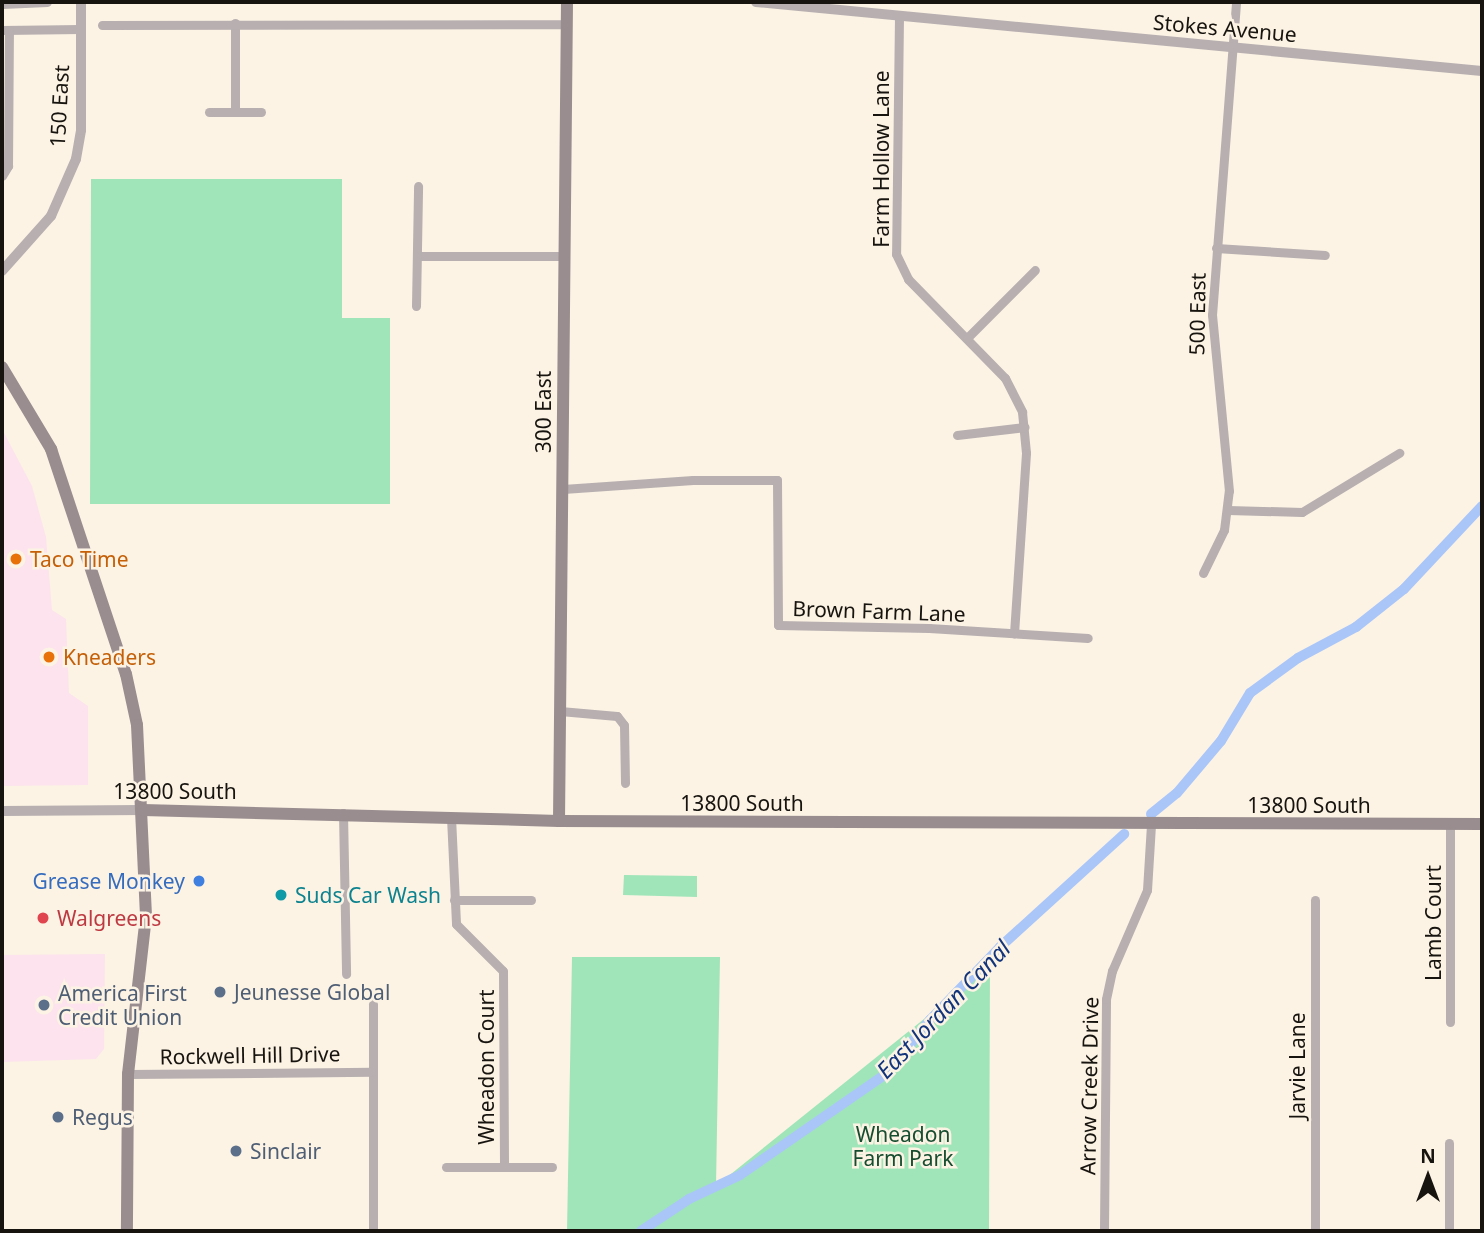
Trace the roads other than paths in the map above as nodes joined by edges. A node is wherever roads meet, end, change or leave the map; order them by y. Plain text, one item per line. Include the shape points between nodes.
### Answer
1 (47, 2) edge
2 (81, 2) edge
3 (566, 2) edge
4 (756, 2) edge
5 (1236, 2) edge
6 (2, 5) edge
7 (899, 16) junction
8 (235, 23) junction
9 (566, 24) junction
10 (102, 25) dead end
11 (81, 29) junction
12 (5, 30) edge
13 (1232, 49) junction
14 (1482, 71) edge
15 (209, 112) dead end
16 (235, 112) junction
17 (261, 112) dead end
18 (2, 176) edge
19 (418, 186) dead end
20 (1216, 248) junction
21 (1325, 255) dead end
22 (417, 256) junction
23 (562, 256) junction
24 (1035, 270) dead end
25 (2, 271) edge
26 (416, 306) dead end
27 (967, 338) junction
28 (2, 367) edge
29 (1025, 427) junction
30 (957, 435) dead end
31 (1399, 453) dead end
32 (562, 489) junction
33 (1228, 510) junction
34 (1203, 573) dead end
35 (1014, 634) junction
36 (1088, 638) dead end
37 (561, 711) junction
38 (625, 783) dead end
39 (143, 810) junction
40 (2, 811) edge
41 (343, 813) junction
42 (451, 817) junction
43 (559, 821) junction
44 (1151, 824) junction
45 (1450, 824) junction
46 (1482, 824) edge
47 (454, 900) junction
48 (531, 900) dead end
49 (1315, 900) dead end
50 (346, 974) dead end
51 (373, 1004) dead end
52 (1450, 1022) dead end
53 (372, 1072) junction
54 (128, 1074) junction
55 (1449, 1143) dead end
56 (446, 1167) dead end
57 (504, 1167) junction
58 (552, 1167) dead end
59 (127, 1231) edge
60 (373, 1231) edge
61 (1104, 1231) edge
62 (1315, 1231) edge
63 (1449, 1231) edge

1 - 6 street
2 - 11 street, 150 East
3 - 9 main road, 300 East
4 - 7 street, Stokes Avenue
5 - 13 street, 500 East
7 - 13 street, Stokes Avenue
7 - 27 street, Farm Hollow Lane via 896,254 908,279
8 - 9 street
8 - 10 street
8 - 16 street
9 - 23 main road, 300 East
11 - 12 street
11 - 25 street, 150 East via 81,130 69,180 37,235
12 - 18 street via 8,166
13 - 14 street, Stokes Avenue
13 - 20 street, 500 East
15 - 16 street
16 - 17 street
19 - 22 street
20 - 21 street
20 - 33 street, 500 East via 1213,359 1229,482
22 - 23 street
22 - 26 street
23 - 32 main road, 300 East
24 - 27 street
27 - 29 street, Farm Hollow Lane via 1012,388
28 - 39 main road via 51,449 107,612 137,725
29 - 30 street
29 - 35 street, Farm Hollow Lane
31 - 33 street via 1301,512
32 - 35 street, Brown Farm Lane via 693,480 778,480 778,625
32 - 37 main road, 300 East
33 - 34 street, 500 East via 1220,541
35 - 36 street, Brown Farm Lane
37 - 38 street via 617,716 624,725
37 - 43 main road, 300 East
39 - 40 street, 13800 South
39 - 41 main road, 13800 South
39 - 54 main road via 146,916
41 - 42 main road, 13800 South
41 - 50 street
42 - 43 main road, 13800 South
42 - 47 street, Wheadon Court
43 - 44 main road, 13800 South
44 - 45 main road, 13800 South
44 - 61 street, Arrow Creek Drive via 1147,890 1112,971 1106,999
45 - 46 main road, 13800 South
45 - 52 street, Lamb Court
47 - 48 street
47 - 57 street, Wheadon Court via 456,924 503,971
49 - 62 street, Jarvie Lane
51 - 53 street
53 - 54 street, Rockwell Hill Drive
53 - 60 street
54 - 59 main road
55 - 63 street
56 - 57 street, Wheadon Court
57 - 58 street, Wheadon Court

